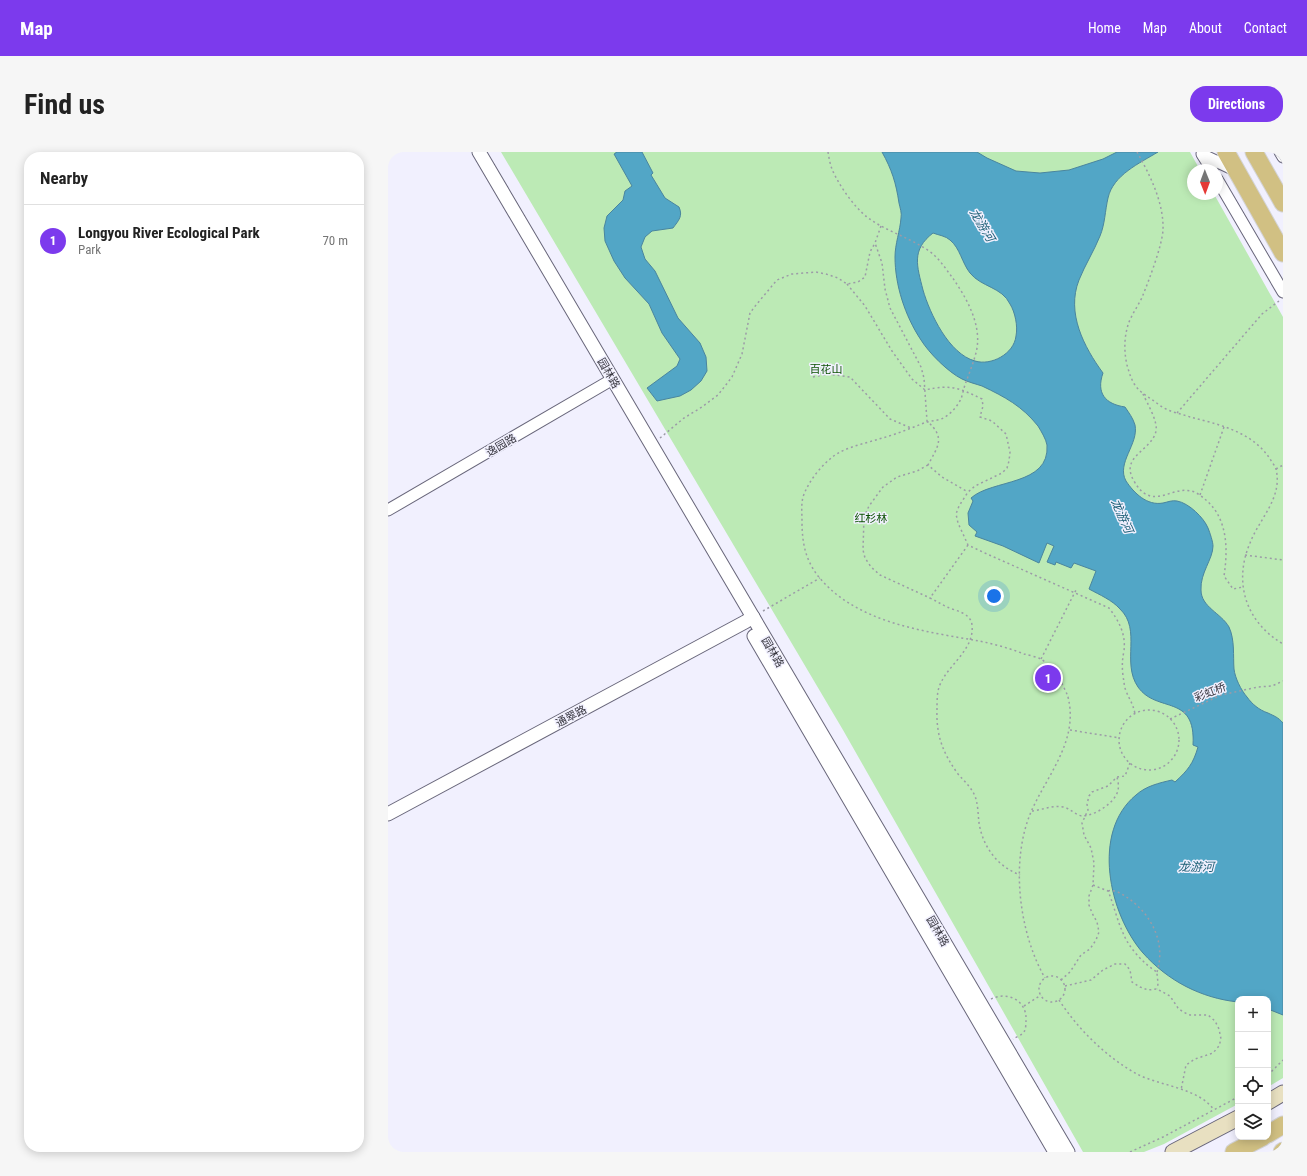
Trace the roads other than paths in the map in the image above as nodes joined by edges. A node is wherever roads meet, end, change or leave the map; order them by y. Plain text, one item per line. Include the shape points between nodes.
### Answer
1 (469, 152) edge
2 (479, 152) edge
3 (1226, 152) edge
4 (1254, 152) edge
5 (1280, 152) edge
6 (1202, 154) edge
7 (1283, 158) edge
8 (1208, 164) edge
9 (1237, 171) junction
10 (1278, 187) edge
11 (1223, 189) edge
12 (1283, 203) edge
13 (1283, 253) edge
14 (1283, 292) edge
15 (609, 381) junction
16 (388, 510) edge
17 (749, 620) junction
18 (388, 814) edge
19 (1283, 1093) edge
20 (1271, 1100) edge
21 (1235, 1120) edge
22 (1283, 1125) edge
23 (1271, 1132) edge
24 (1256, 1140) edge
25 (1235, 1151) edge
26 (1055, 1152) edge
27 (1068, 1152) edge
28 (1173, 1152) edge

1 - 15 street, 园林路
2 - 15 street, 园林路
3 - 9 main road
4 - 10 main road
5 - 7 street
6 - 8 street
6 - 9 street
9 - 13 main road
10 - 12 main road
11 - 14 street
15 - 16 street, 逸园路
15 - 17 street, 园林路
15 - 17 street, 园林路 via 652,445
17 - 18 street, 通翠路
17 - 26 street, 园林路
17 - 27 street, 园林路
19 - 20 main road
21 - 28 main road
22 - 23 main road
24 - 25 main road

